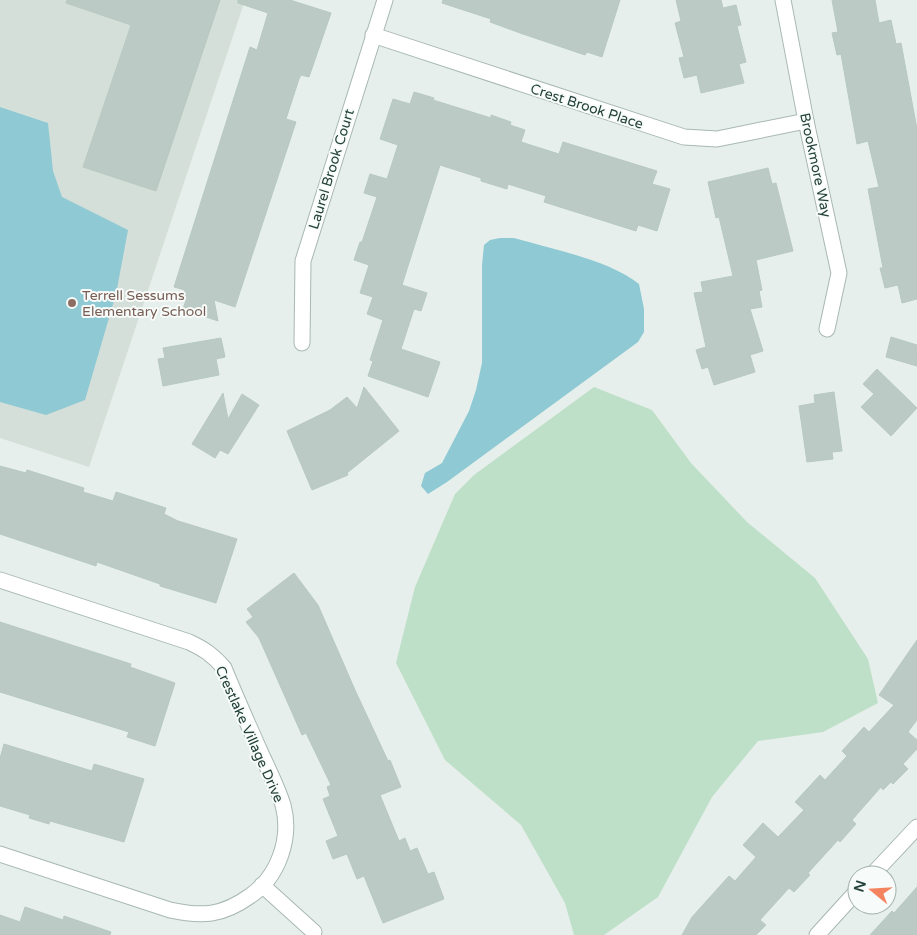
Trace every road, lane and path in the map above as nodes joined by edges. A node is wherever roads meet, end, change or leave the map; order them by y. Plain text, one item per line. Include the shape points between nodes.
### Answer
1 (385, 0) edge
2 (783, 0) edge
3 (373, 35) junction
4 (806, 121) junction
5 (827, 329) dead end
6 (302, 343) dead end
7 (0, 580) edge
8 (917, 827) edge
9 (0, 854) edge
10 (881, 865) edge
11 (262, 886) junction
12 (847, 902) edge
13 (314, 932) dead end
14 (817, 935) edge

1 - 3 street, Laurel Brook Court
2 - 4 street, Brookmore Way
3 - 4 street, Crest Brook Place via 684,138 717,138
3 - 6 street, Laurel Brook Court via 303,261
4 - 5 street, Brookmore Way via 840,273
7 - 11 street, Crestlake Village Drive via 189,642 214,656 224,668 283,806 284,847 275,870
8 - 10 street
9 - 11 street, Crestlake Village Drive via 170,910 195,915 238,905
11 - 13 street
12 - 14 street

